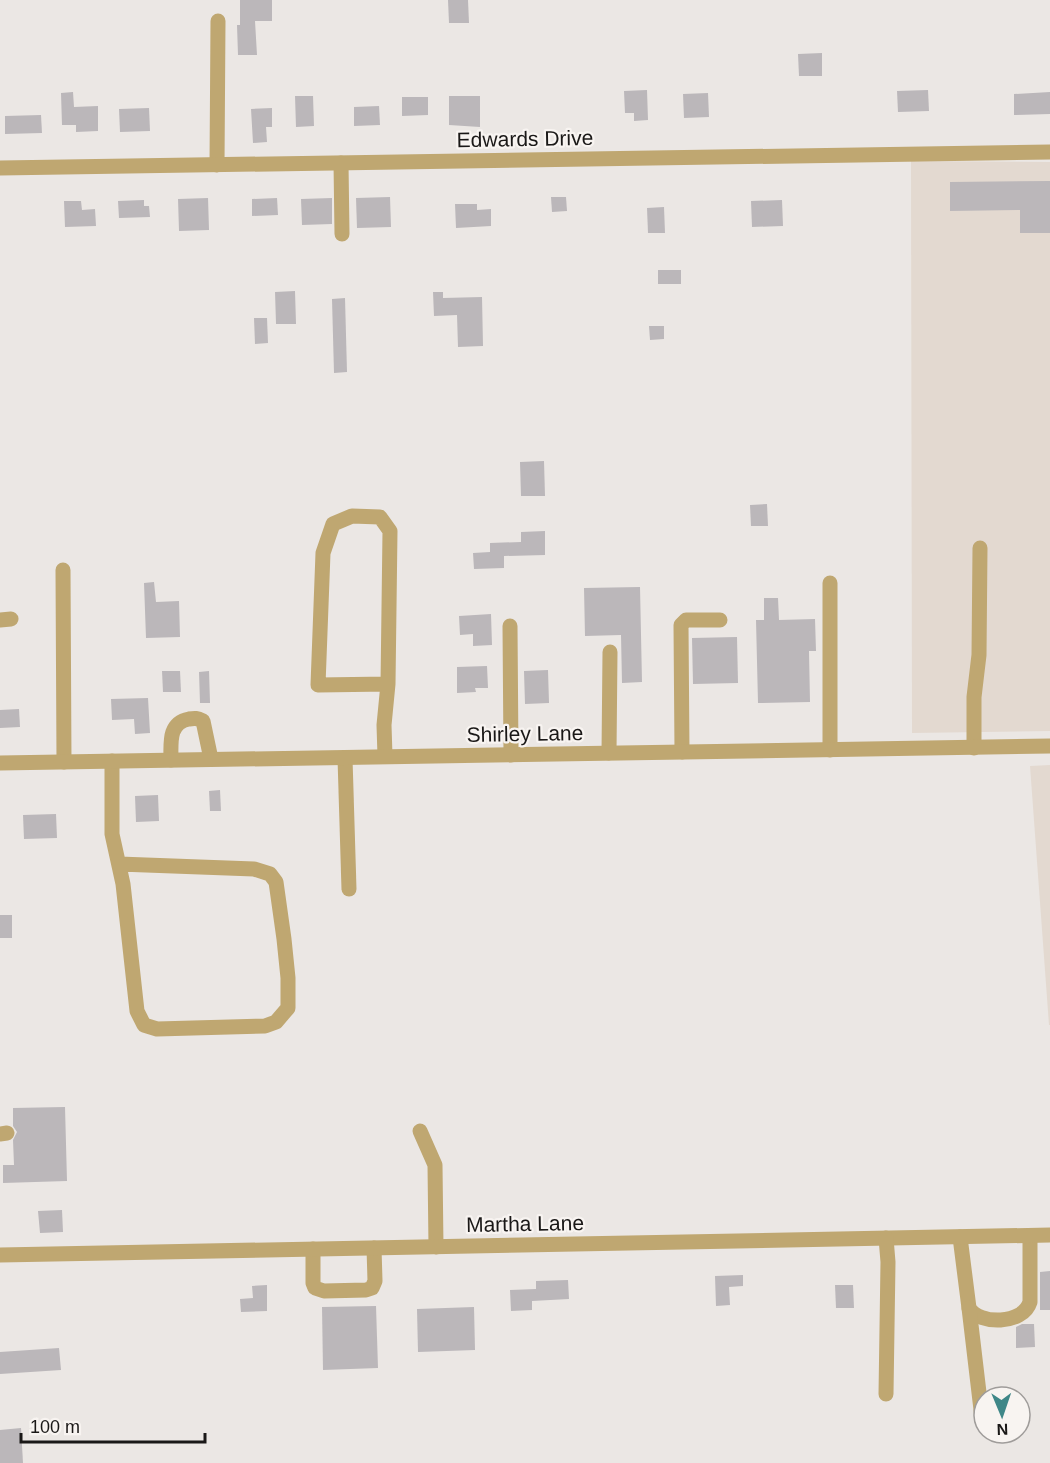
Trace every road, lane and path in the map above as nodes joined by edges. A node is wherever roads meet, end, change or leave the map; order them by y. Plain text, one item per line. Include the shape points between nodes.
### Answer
1 (218, 21) dead end
2 (1050, 152) edge
3 (341, 163) junction
4 (218, 165) junction
5 (0, 168) edge
6 (342, 234) dead end
7 (980, 548) dead end
8 (63, 570) dead end
9 (830, 584) dead end
10 (720, 620) dead end
11 (510, 626) dead end
12 (610, 652) dead end
13 (388, 684) junction
14 (1050, 746) edge
15 (974, 748) junction
16 (830, 750) junction
17 (609, 753) junction
18 (682, 753) junction
19 (511, 755) junction
20 (385, 756) junction
21 (345, 758) junction
22 (211, 759) junction
23 (171, 760) junction
24 (112, 761) junction
25 (64, 762) junction
26 (0, 763) edge
27 (119, 864) junction
28 (349, 890) dead end
29 (420, 1131) dead end
30 (1050, 1235) edge
31 (1030, 1236) junction
32 (960, 1237) junction
33 (886, 1238) junction
34 (436, 1247) junction
35 (374, 1248) junction
36 (313, 1249) junction
37 (0, 1254) edge
38 (969, 1308) junction
39 (978, 1385) edge
40 (886, 1394) dead end

1 - 4 street
2 - 3 street, Edwards Drive
3 - 4 street, Edwards Drive
3 - 6 street
4 - 5 street, Edwards Drive
7 - 15 street
8 - 25 street
9 - 16 street
10 - 18 street via 686,620 681,625
11 - 19 street
12 - 17 street
13 - 13 street via 390,531 380,517 352,516 333,524 323,553 318,685
13 - 20 street
14 - 15 street, Shirley Lane
15 - 16 street, Shirley Lane
16 - 18 street, Shirley Lane
17 - 18 street, Shirley Lane
17 - 19 street, Shirley Lane
19 - 20 street, Shirley Lane
20 - 21 street, Shirley Lane
21 - 22 street, Shirley Lane
21 - 28 street
22 - 23 street, Shirley Lane
22 - 23 street via 203,721 196,718 181,720 175,726
23 - 24 street, Shirley Lane
24 - 25 street, Shirley Lane
24 - 27 street via 112,834
25 - 26 street, Shirley Lane
27 - 27 street via 137,1011 144,1025 157,1029 266,1026 276,1022 288,1008 288,978 276,882 270,874 254,869
29 - 34 street via 435,1165
30 - 31 street, Martha Lane
31 - 32 street, Martha Lane
31 - 38 street via 1028,1310 1013,1319 984,1318
32 - 33 street, Martha Lane
32 - 38 street
33 - 34 street, Martha Lane
33 - 40 street
34 - 35 street, Martha Lane
35 - 36 street, Martha Lane
35 - 36 street via 372,1288 324,1291 313,1283
36 - 37 street, Martha Lane
38 - 39 street

